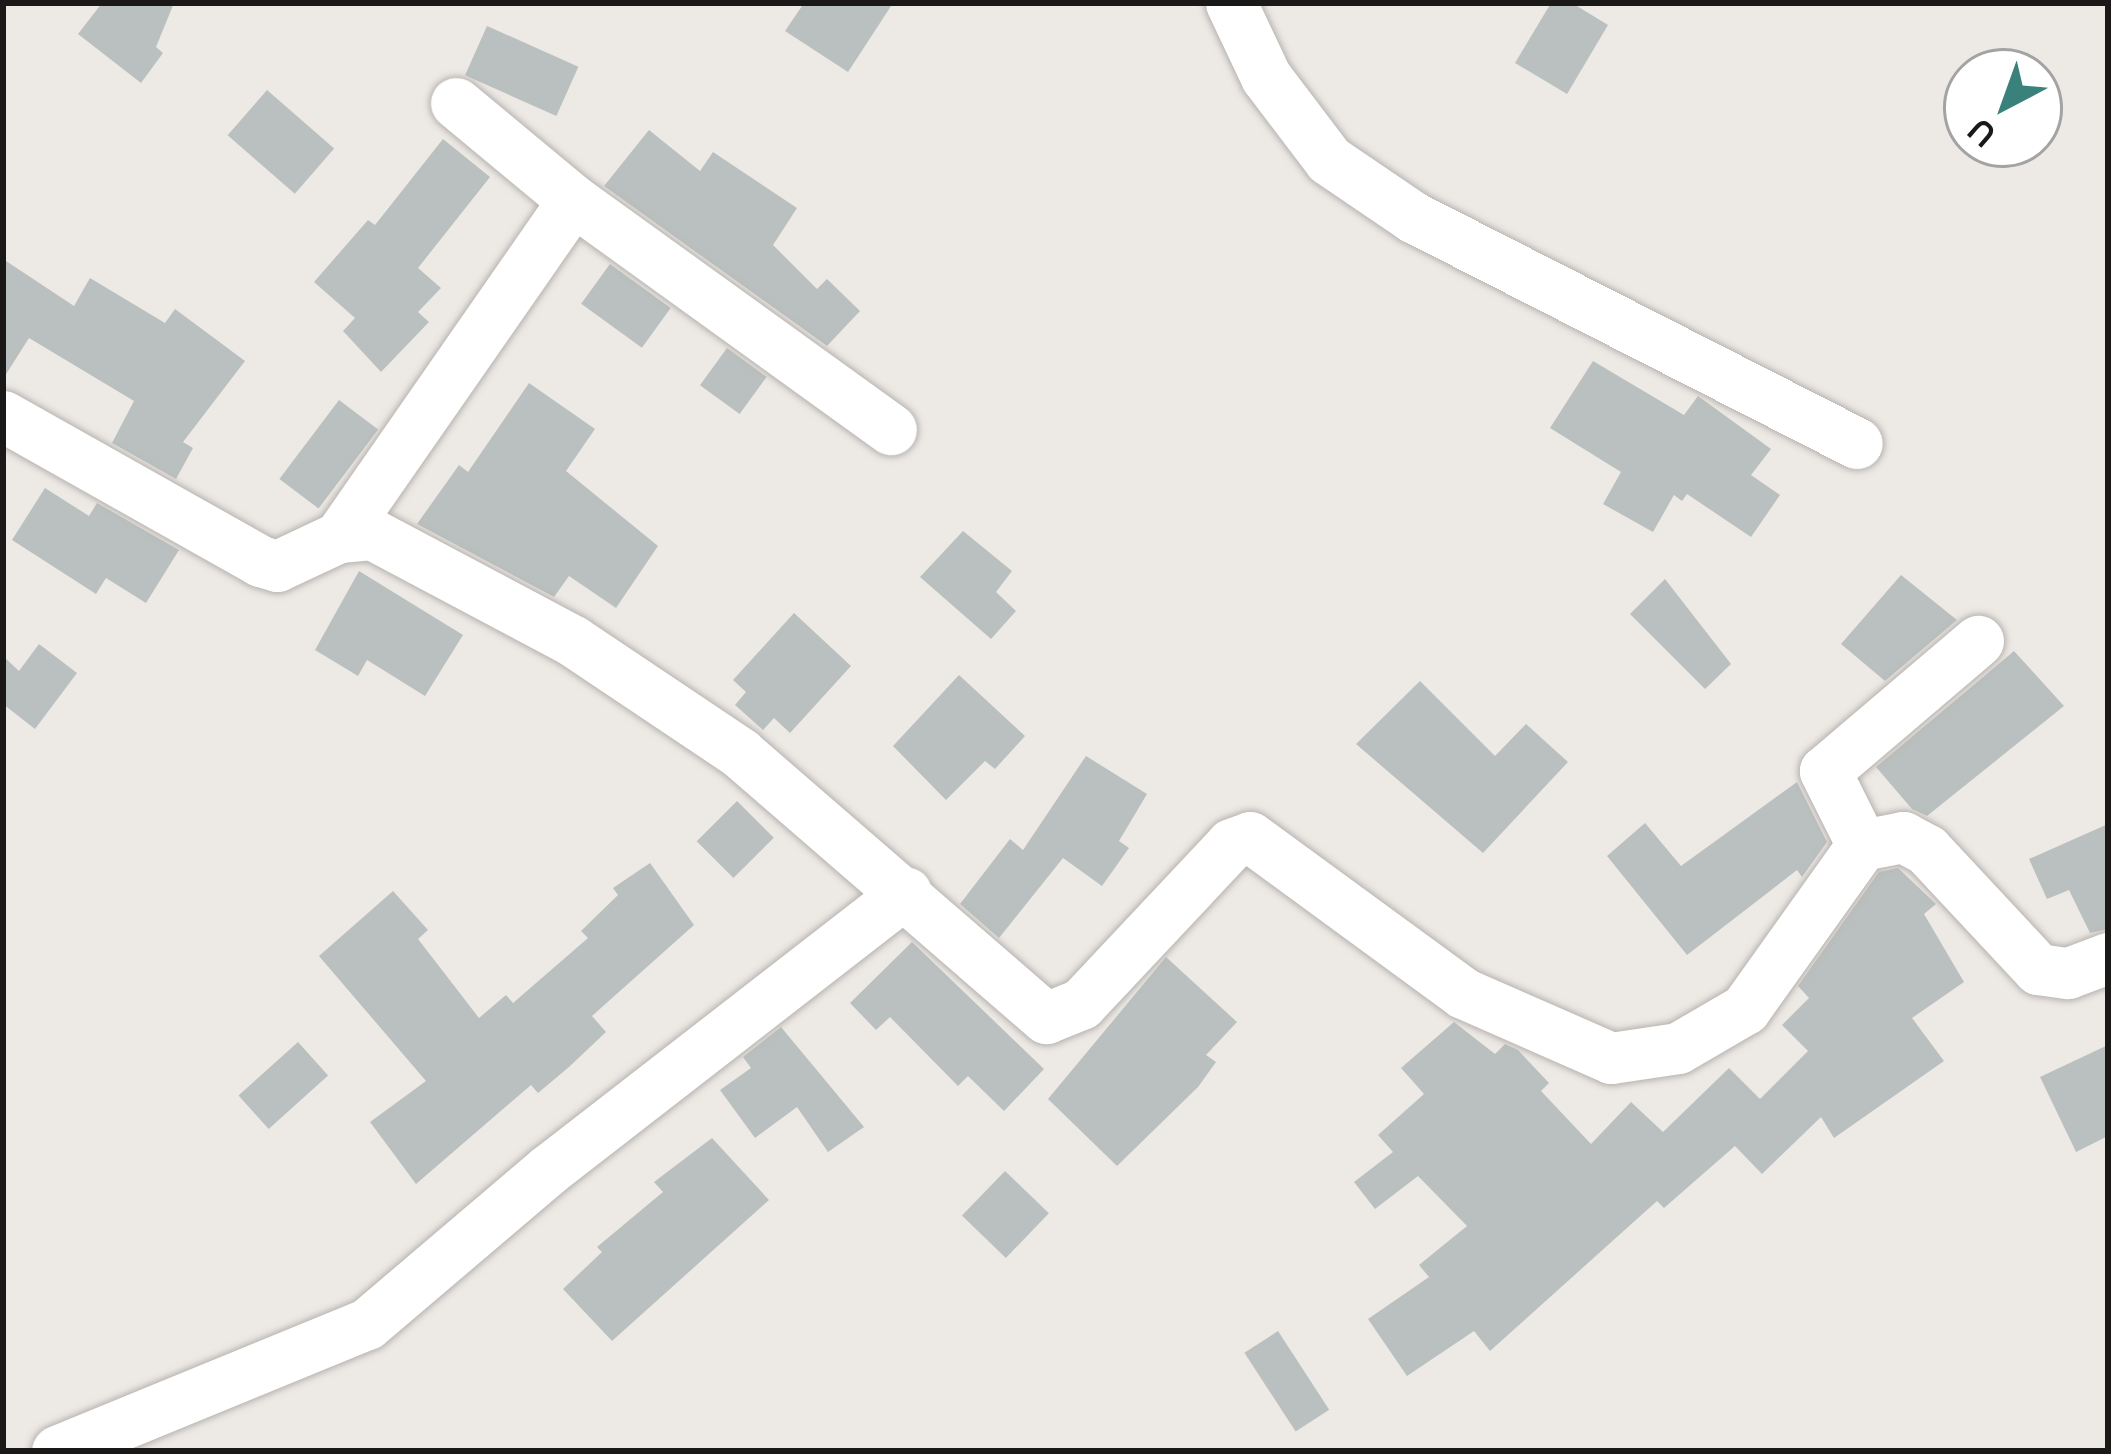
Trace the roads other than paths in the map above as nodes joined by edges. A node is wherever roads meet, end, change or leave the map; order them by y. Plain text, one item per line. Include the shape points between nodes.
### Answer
1 (1231, 3) edge
2 (456, 103) dead end
3 (573, 200) junction
4 (3, 416) edge
5 (891, 429) dead end
6 (1857, 443) dead end
7 (339, 537) junction
8 (1978, 641) dead end
9 (1862, 845) junction
10 (906, 892) junction
11 (2108, 958) edge
12 (58, 1451) edge

1 - 6 street via 1266,77 1329,160 1412,217
2 - 3 street
3 - 5 street
3 - 7 street
4 - 7 street via 260,561 277,566
7 - 10 street via 372,534 573,641 740,753
8 - 9 street via 1825,771
9 - 10 street via 1744,1009 1678,1048 1611,1058 1462,993 1250,837 1232,844 1061,1018 1046,1018
9 - 11 street via 1903,837 1928,850 2038,968 2068,973
10 - 12 street via 548,1170 367,1324

